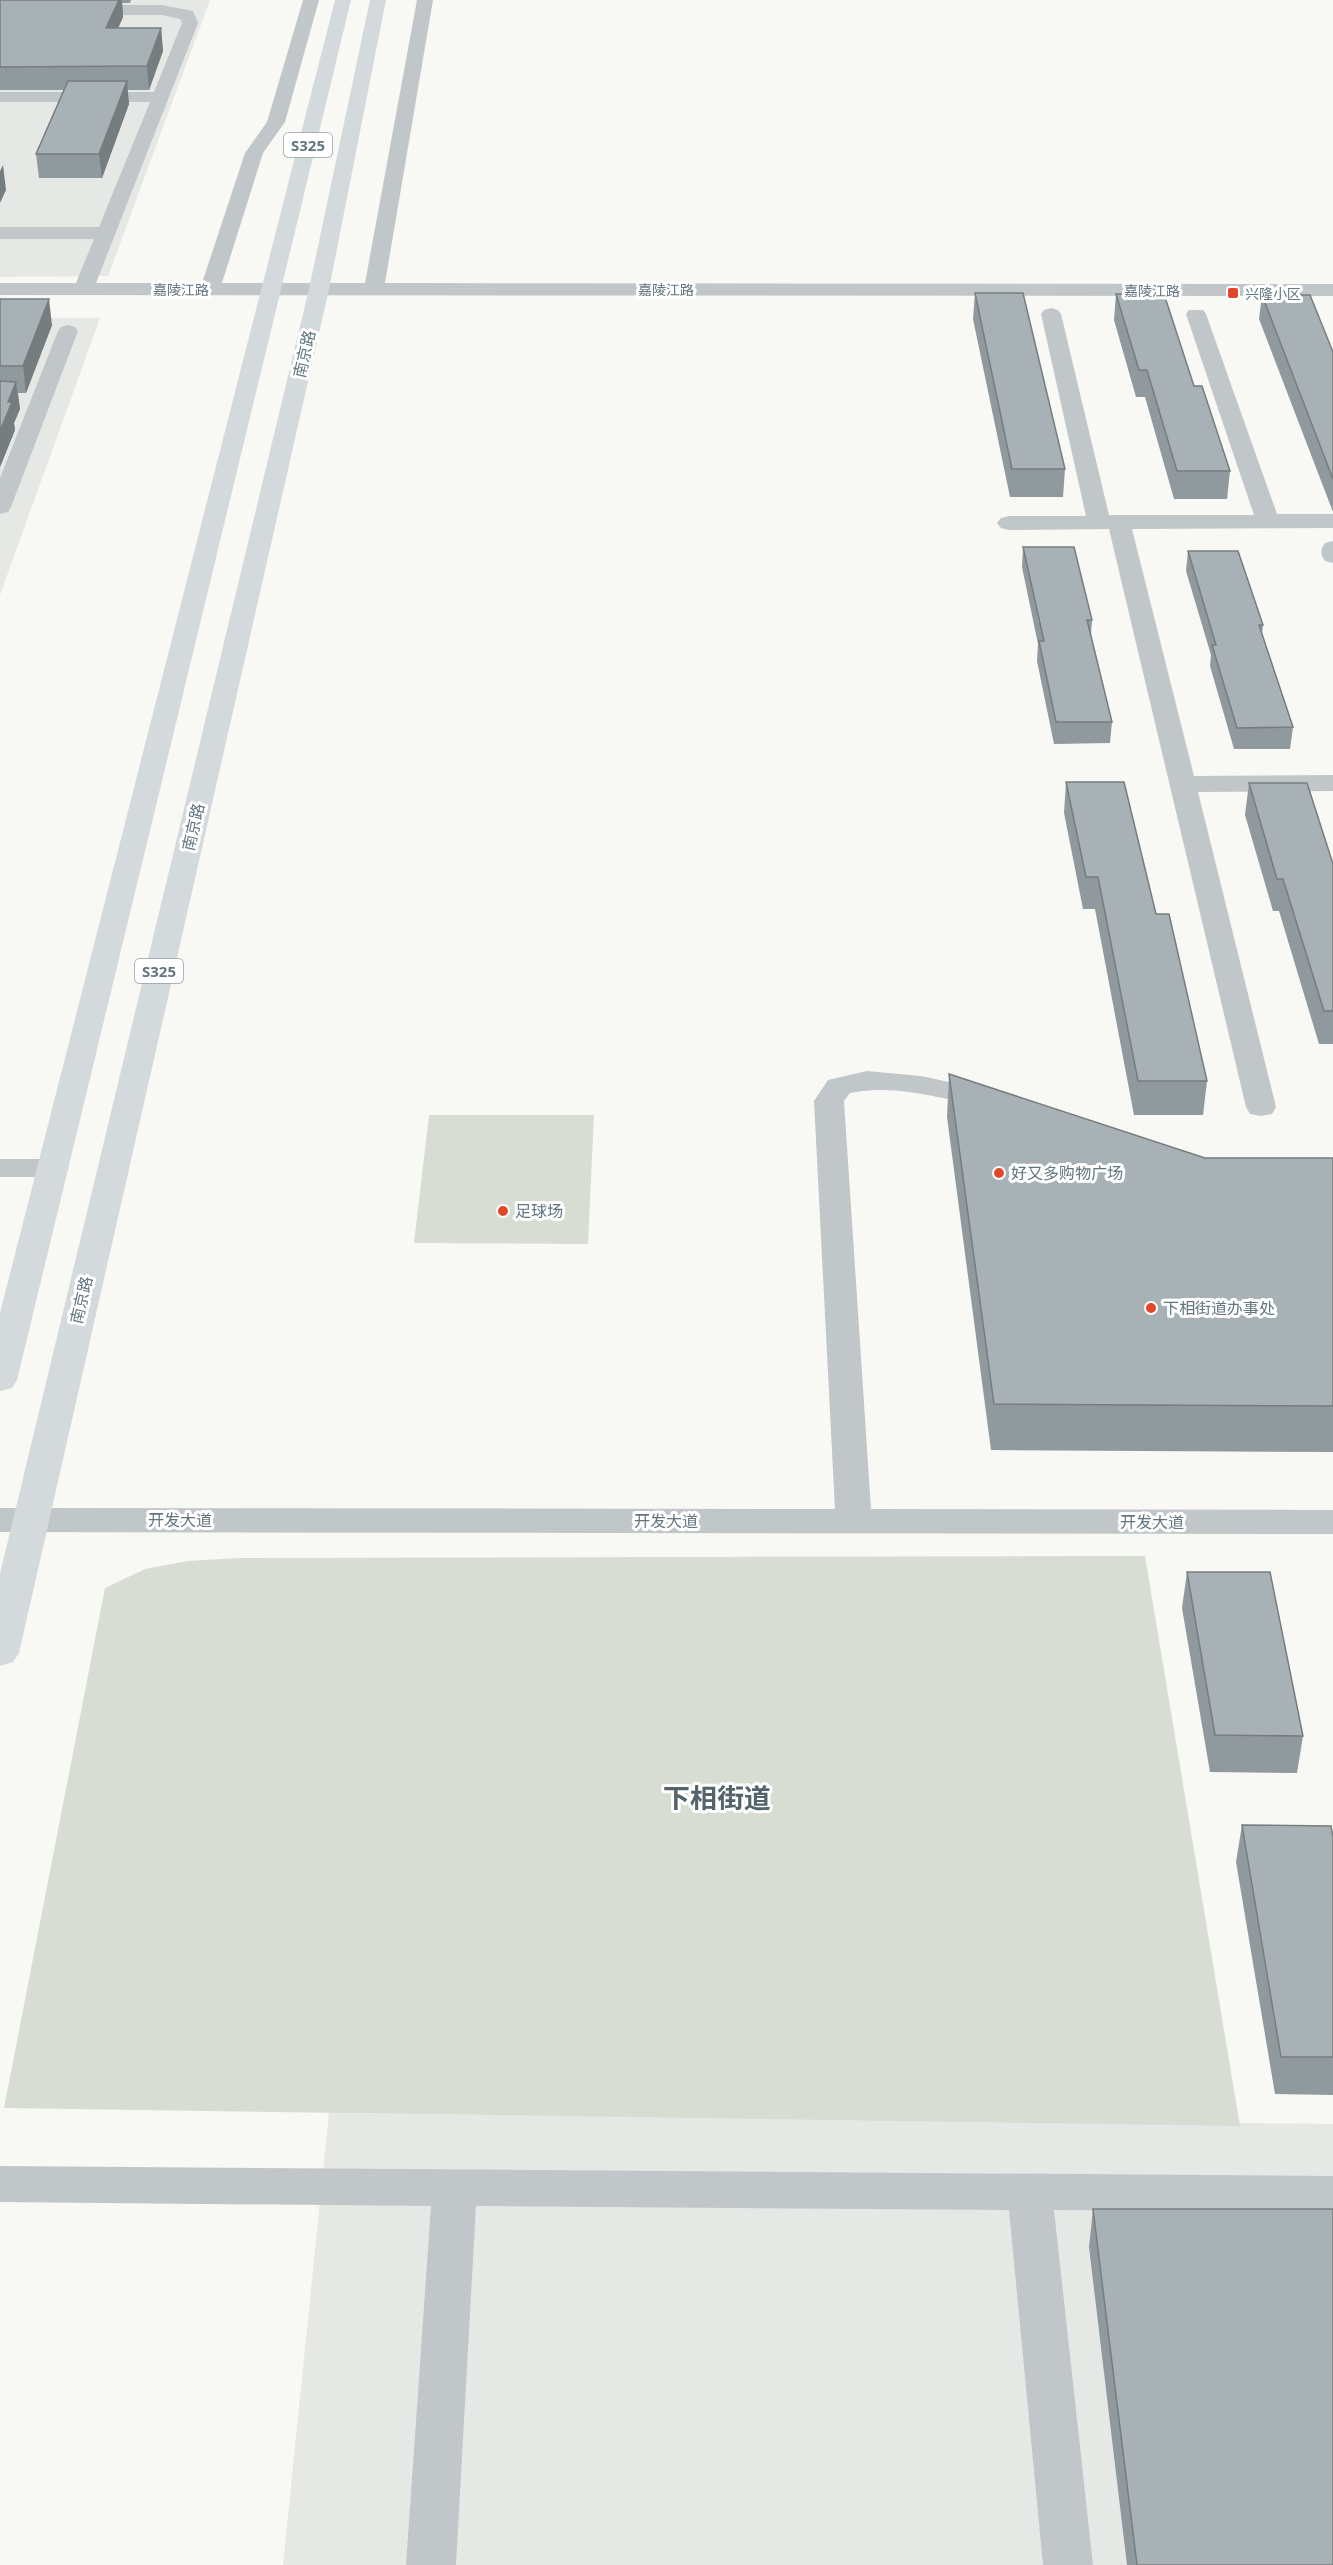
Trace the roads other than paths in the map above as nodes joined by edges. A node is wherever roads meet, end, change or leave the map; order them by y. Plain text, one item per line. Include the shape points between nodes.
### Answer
1 (311, 0) edge
2 (343, 0) edge
3 (378, 0) edge
4 (425, 0) edge
5 (0, 10) edge
6 (0, 97) edge
7 (161, 97) junction
8 (0, 233) edge
9 (106, 233) junction
10 (0, 289) edge
11 (84, 289) junction
12 (319, 289) junction
13 (374, 289) junction
14 (210, 290) junction
15 (273, 290) junction
16 (1333, 290) edge
17 (1052, 314) dead end
18 (1196, 314) dead end
19 (68, 331) dead end
20 (0, 507) edge
21 (1333, 521) edge
22 (1268, 522) junction
23 (1009, 523) dead end
24 (1109, 523) junction
25 (1333, 548) edge
26 (1333, 556) edge
27 (1333, 783) edge
28 (1182, 784) junction
29 (1017, 1105) edge
30 (1261, 1107) dead end
31 (0, 1168) edge
32 (53, 1168) junction
33 (0, 1380) edge
34 (15, 1520) edge
35 (854, 1521) junction
36 (1333, 1522) edge
37 (0, 1653) edge
38 (0, 2184) edge
39 (454, 2188) junction
40 (1030, 2193) junction
41 (1333, 2194) edge
42 (431, 2565) edge
43 (1068, 2565) edge

1 - 14 street via 276,122 254,153
2 - 15 main road, S325
3 - 12 main road, 南京路 / S325
4 - 13 street
5 - 7 street via 162,10 187,15 190,23
6 - 7 street
7 - 9 street
8 - 9 street
9 - 11 street
10 - 11 street, 嘉陵江路
11 - 14 street, 嘉陵江路
12 - 13 street, 嘉陵江路
12 - 15 street, 嘉陵江路
12 - 34 main road, 南京路 / S325
13 - 16 street, 嘉陵江路
14 - 15 street, 嘉陵江路
15 - 32 main road, S325
17 - 24 street
18 - 22 street
19 - 20 street via 27,408
21 - 22 street
22 - 24 street
23 - 24 street
24 - 28 street
25 - 26 street
27 - 28 street
28 - 30 street
29 - 35 street via 921,1084 867,1080 839,1086 829,1101
31 - 32 street
32 - 33 main road, S325
34 - 35 street, 开发大道
34 - 37 main road, 南京路 / S325
35 - 36 street, 开发大道
38 - 39 street
39 - 40 street
39 - 42 street
40 - 41 street
40 - 43 street

